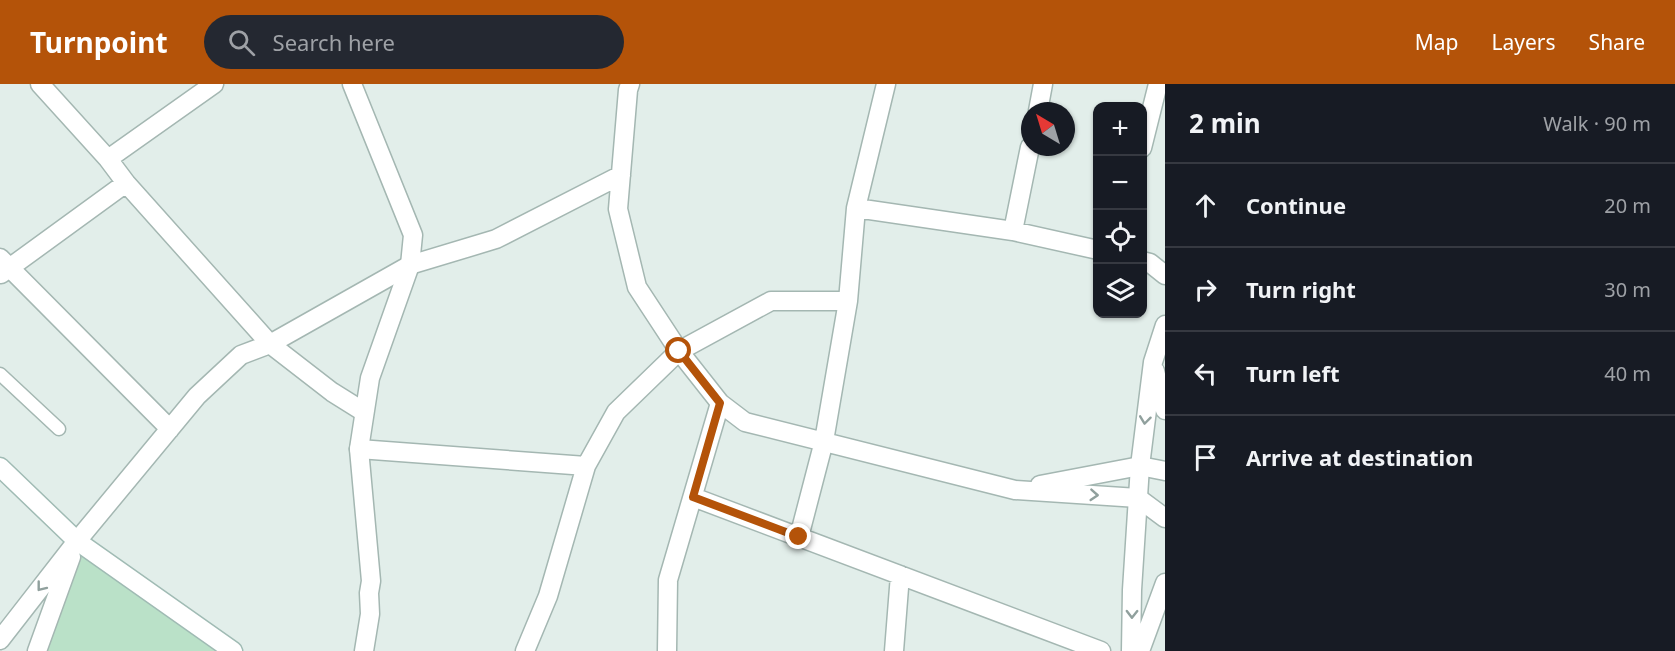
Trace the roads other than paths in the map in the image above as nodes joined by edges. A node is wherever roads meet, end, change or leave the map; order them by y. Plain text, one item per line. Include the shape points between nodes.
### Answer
1 (40, 84) edge
2 (214, 84) edge
3 (352, 84) edge
4 (886, 84) edge
5 (1043, 84) edge
6 (1158, 84) edge
7 (628, 86) edge
8 (1040, 102) edge
9 (1147, 131) edge
10 (1028, 156) edge
11 (108, 159) junction
12 (621, 175) junction
13 (126, 183) junction
14 (856, 208) junction
15 (1013, 231) junction
16 (1093, 249) edge
17 (1147, 262) edge
18 (410, 265) junction
19 (3, 267) edge
20 (1165, 275) edge
21 (848, 301) junction
22 (1165, 326) edge
23 (270, 344) junction
24 (679, 351) junction
25 (1153, 362) junction
26 (0, 374) edge
27 (720, 403) junction
28 (1165, 410) edge
29 (364, 412) junction
30 (59, 429) dead end
31 (170, 429) junction
32 (824, 441) junction
33 (359, 449) junction
34 (586, 466) junction
35 (1140, 466) junction
36 (0, 467) edge
37 (1165, 471) edge
38 (1015, 490) junction
39 (693, 497) junction
40 (1138, 498) junction
41 (1165, 518) edge
42 (799, 537) junction
43 (77, 541) junction
44 (900, 575) junction
45 (1165, 583) edge
46 (0, 640) edge
47 (37, 651) edge
48 (233, 651) edge
49 (364, 651) edge
50 (525, 651) edge
51 (667, 651) edge
52 (894, 651) edge
53 (1101, 651) edge
54 (1131, 651) edge
55 (1140, 651) edge

1 - 11 street
2 - 11 street
3 - 18 street via 413,235
4 - 14 street
5 - 8 street
6 - 9 street
7 - 12 street
10 - 15 street
11 - 13 street
12 - 18 street via 496,239
12 - 24 street via 618,209 637,288
13 - 19 street
13 - 23 street
14 - 15 street
14 - 21 street
15 - 16 street
17 - 20 street
18 - 23 street
18 - 29 street via 370,378
19 - 31 street
21 - 24 street via 771,301
21 - 32 street
22 - 25 street
23 - 29 street
23 - 31 street via 241,355 197,396
24 - 27 street
24 - 34 street via 616,412
25 - 28 street
25 -> 35 street
26 - 30 lane
27 - 32 street via 745,422
27 - 39 street
29 - 33 street
31 - 43 street
32 - 38 street
32 - 42 street
33 - 34 street
33 - 49 street via 371,581
34 - 50 street via 548,596
35 - 37 street
35 - 38 street
35 - 40 street
36 - 43 street
38 -> 40 street
39 - 42 street
39 - 51 street via 668,580
40 - 41 street
40 -> 54 street
42 - 44 street
43 -> 46 street
43 - 47 street
43 - 48 street
44 - 52 street
44 - 53 street
45 - 55 street

